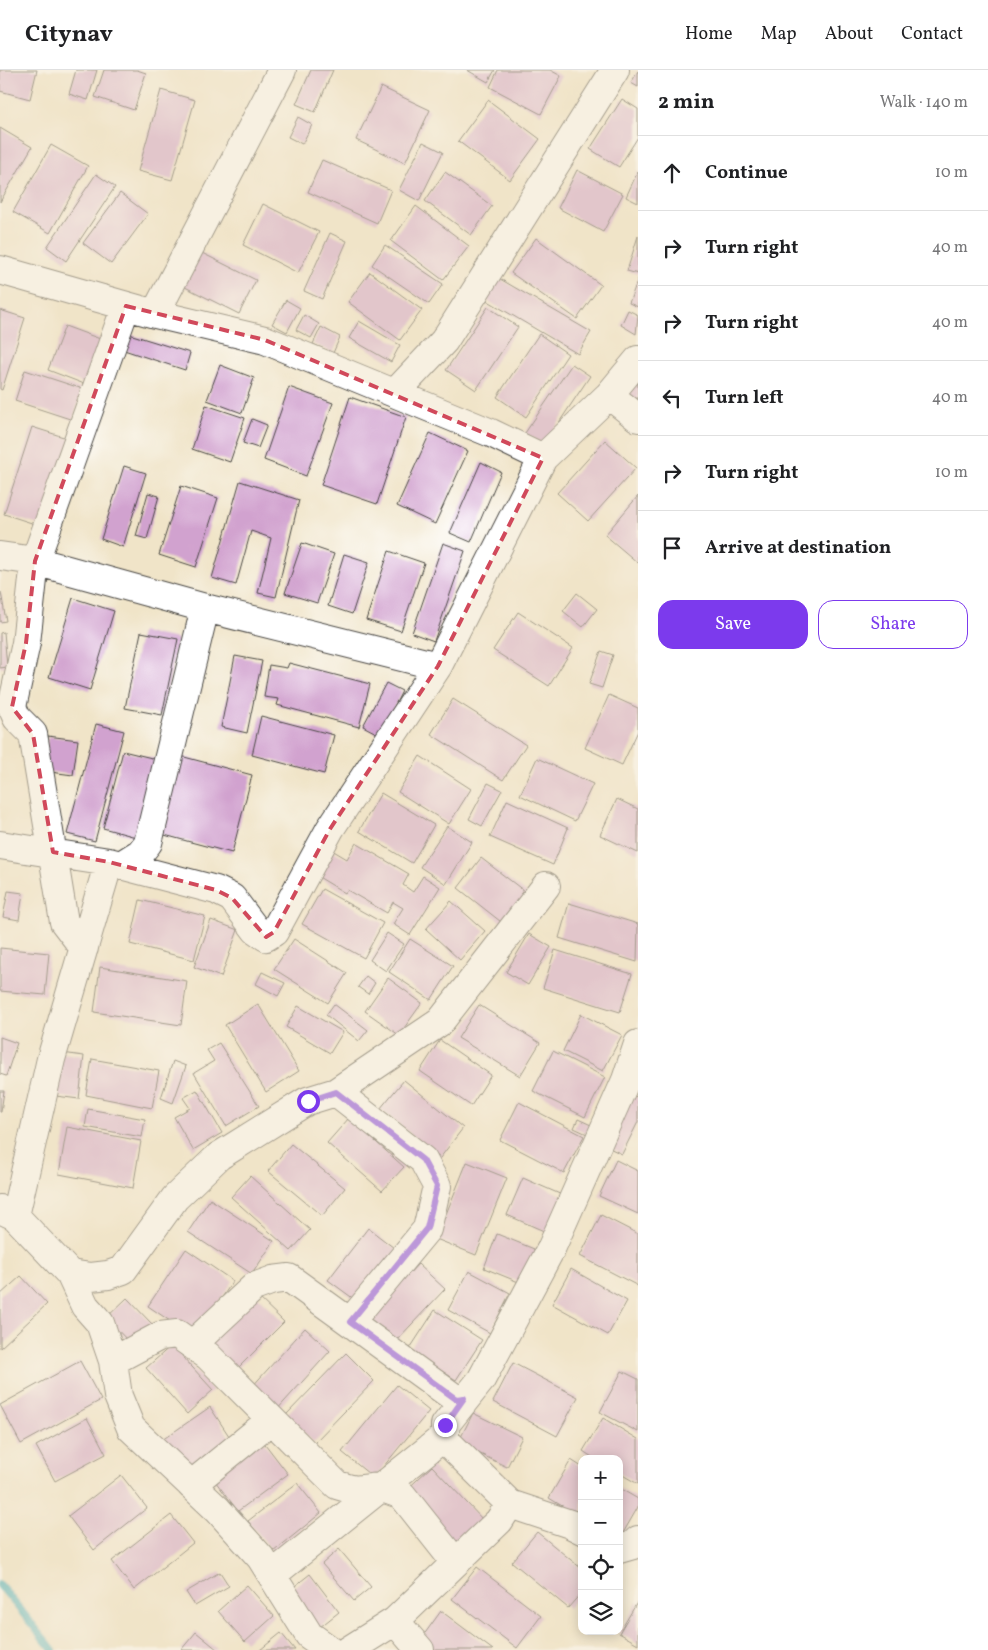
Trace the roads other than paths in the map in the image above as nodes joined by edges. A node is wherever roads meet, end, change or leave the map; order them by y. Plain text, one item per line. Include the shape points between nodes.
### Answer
1 (282, 70) edge
2 (615, 70) edge
3 (0, 270) edge
4 (126, 306) junction
5 (155, 314) junction
6 (638, 360) edge
7 (395, 393) junction
8 (609, 395) junction
9 (638, 418) edge
10 (543, 458) junction
11 (0, 556) edge
12 (35, 561) junction
13 (205, 608) junction
14 (438, 666) junction
15 (0, 845) edge
16 (53, 852) junction
17 (115, 863) junction
18 (546, 886) dead end
19 (84, 948) junction
20 (638, 1044) edge
21 (336, 1092) junction
22 (7, 1212) edge
23 (70, 1274) junction
24 (350, 1322) junction
25 (193, 1344) junction
26 (113, 1361) junction
27 (464, 1398) junction
28 (271, 1420) junction
29 (445, 1436) junction
30 (191, 1484) junction
31 (380, 1487) junction
32 (510, 1504) junction
33 (578, 1528) edge
34 (638, 1540) edge
35 (623, 1548) edge
36 (455, 1562) junction
37 (272, 1575) junction
38 (395, 1621) junction
39 (330, 1650) edge
40 (350, 1650) edge
41 (420, 1650) edge

1 - 5 street
2 - 7 street via 444,341
3 - 4 street
4 - 5 street
4 - 12 street
5 - 7 street via 265,340
6 - 8 street
7 - 10 street
8 - 9 street
8 - 10 street
10 - 14 street
11 - 12 street
12 - 13 street
12 - 16 street via 26,643 12,707 17,718 33,734
13 - 14 street
13 - 17 street via 148,843 140,853
14 - 17 street via 330,829 274,932 266,938 232,898 216,890
15 - 16 street
16 - 17 street
16 - 19 street via 64,922
17 - 19 street
18 - 21 street via 440,1022
19 - 22 street
20 - 27 street via 626,1080 551,1249 480,1380
21 - 23 street via 308,1101 219,1156 175,1198 123,1270 91,1277
21 - 24 street via 423,1160 437,1186 427,1228
22 - 23 street
23 - 26 street via 85,1306 100,1322
24 - 25 street via 289,1278 273,1280 254,1287
24 - 27 street via 456,1399
25 - 26 street via 177,1334 160,1336
25 - 28 street
26 - 30 street via 118,1396 131,1428
27 - 29 street via 445,1425
28 - 30 street
28 - 31 street via 337,1485 354,1490
29 - 31 street
29 - 32 street via 462,1458
30 - 37 street via 261,1558
31 - 36 street via 402,1495
31 - 37 street
32 - 33 street
32 - 36 street via 499,1521
34 - 35 street
36 - 38 street
37 - 39 street via 309,1634
38 - 40 street
38 - 41 street

